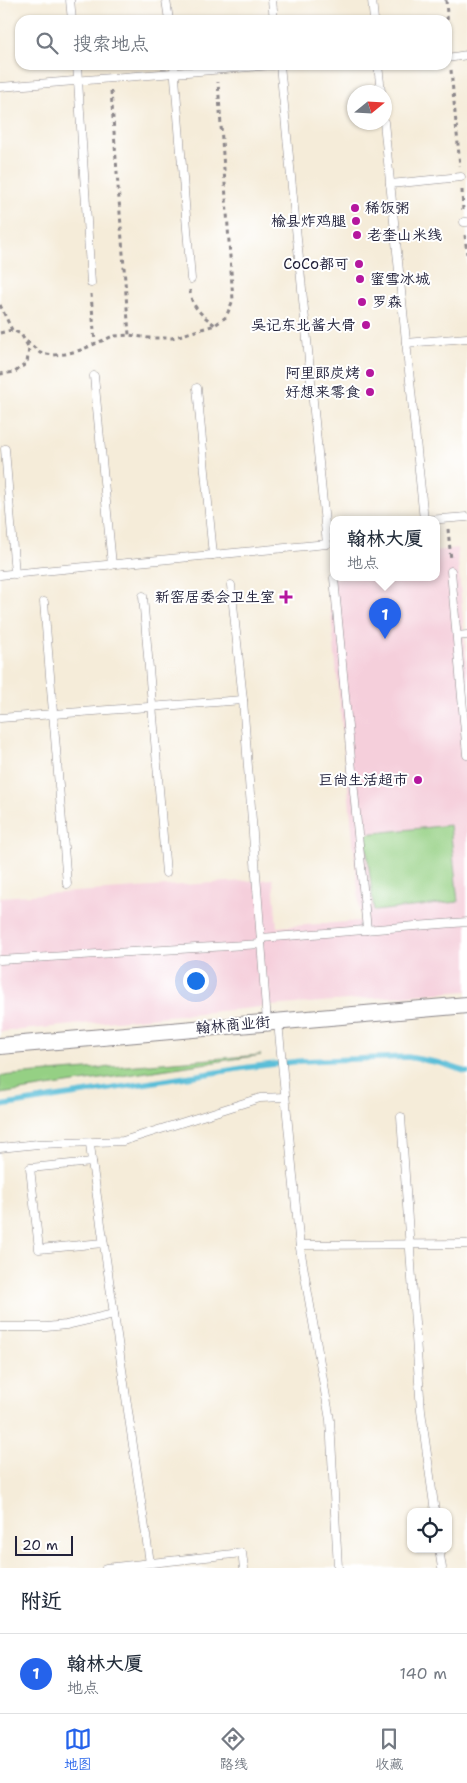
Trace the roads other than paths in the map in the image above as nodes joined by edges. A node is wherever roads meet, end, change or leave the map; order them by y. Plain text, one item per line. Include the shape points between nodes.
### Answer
1 (70, 0) edge
2 (166, 0) edge
3 (272, 0) edge
4 (372, 0) edge
5 (72, 15) edge
6 (168, 15) edge
7 (274, 15) edge
8 (374, 15) edge
9 (467, 56) edge
10 (452, 57) edge
11 (77, 70) edge
12 (167, 70) edge
13 (174, 70) edge
14 (281, 70) edge
15 (379, 70) edge
16 (78, 81) junction
17 (380, 85) edge
18 (0, 87) edge
19 (385, 130) edge
20 (460, 177) road end
21 (390, 184) junction
22 (190, 279) road end
23 (91, 283) road end
24 (467, 338) edge
25 (406, 343) junction
26 (94, 376) dead end
27 (197, 388) dead end
28 (5, 449) dead end
29 (424, 516) edge
30 (467, 517) edge
31 (440, 519) edge
32 (330, 528) edge
33 (213, 555) junction
34 (112, 565) junction
35 (451, 571) road end
36 (15, 574) junction
37 (0, 575) edge
38 (335, 581) edge
39 (231, 584) dead end
40 (143, 596) dead end
41 (44, 602) dead end
42 (467, 635) edge
43 (457, 636) junction
44 (243, 700) junction
45 (152, 706) junction
46 (54, 714) junction
47 (0, 718) edge
48 (467, 755) edge
49 (166, 873) dead end
50 (67, 884) dead end
51 (467, 922) edge
52 (367, 930) junction
53 (261, 941) junction
54 (0, 960) edge
55 (467, 1005) edge
56 (272, 1022) junction
57 (0, 1046) edge
58 (285, 1097) junction
59 (400, 1117) dead end
60 (90, 1143) junction
61 (0, 1148) edge
62 (92, 1162) junction
63 (103, 1243) junction
64 (409, 1243) junction
65 (300, 1244) junction
66 (467, 1244) edge
67 (114, 1314) junction
68 (0, 1328) edge
69 (433, 1508) edge
70 (440, 1553) edge
71 (150, 1563) junction
72 (106, 1568) edge
73 (244, 1568) edge
74 (338, 1568) edge
75 (442, 1568) edge

1 - 5 lane
2 - 6 lane
3 - 7 lane
4 - 8 lane
9 - 10 lane
11 - 16 lane
12 - 16 lane
13 - 22 lane
14 - 32 lane
15 - 17 lane
16 - 18 lane
16 - 23 lane
19 - 21 lane
20 - 21 lane
21 - 25 lane
24 - 25 lane
25 - 29 lane
26 - 34 lane
27 - 33 lane
28 - 36 lane
30 - 31 lane
32 - 33 lane via 327,544
33 - 34 lane
34 - 36 lane
35 - 43 lane
36 - 37 lane
38 - 52 lane
39 - 44 lane
40 - 45 lane
41 - 46 lane
42 - 43 lane
43 - 48 lane
44 - 45 lane
44 - 53 lane
45 - 46 lane
45 - 49 lane
46 - 47 lane
46 - 50 lane
51 - 52 lane
52 - 53 lane
53 - 54 lane
53 - 56 lane
55 - 56 street, 翰林商业街
56 - 57 street, 翰林商业街
56 - 58 lane via 281,1055
58 - 60 lane via 260,1098 123,1141
58 - 65 lane
59 - 64 lane
60 - 61 lane
60 - 62 lane
62 - 63 lane
62 - 63 lane via 30,1168 39,1249
63 - 67 lane
64 - 65 lane
64 - 66 lane
64 - 69 lane via 421,1411
65 - 74 lane via 330,1420
67 - 68 lane via 66,1325
67 - 71 lane
70 - 75 lane
71 - 72 lane
71 - 73 lane via 242,1552

